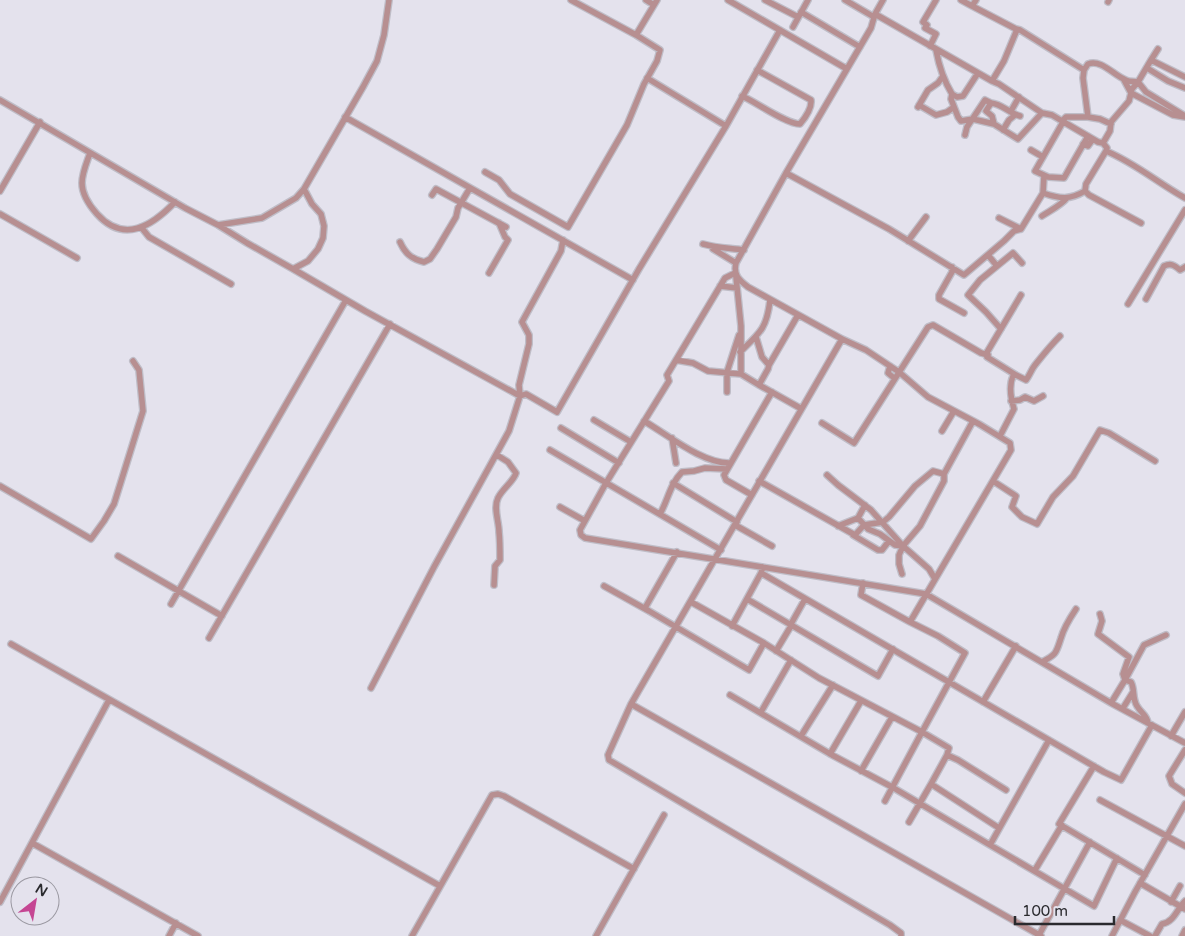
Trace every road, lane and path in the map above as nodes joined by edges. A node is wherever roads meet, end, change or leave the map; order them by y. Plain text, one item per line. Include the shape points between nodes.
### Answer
1 (388, 0) edge
2 (571, 0) edge
3 (646, 0) edge
4 (728, 0) edge
5 (765, 0) edge
6 (808, 0) edge
7 (845, 0) edge
8 (884, 0) edge
9 (936, 0) edge
10 (961, 0) edge
11 (976, 0) edge
12 (655, 2) edge
13 (972, 6) junction
14 (799, 14) junction
15 (875, 16) junction
16 (793, 26) dead end
17 (1016, 29) junction
18 (780, 30) junction
19 (636, 35) junction
20 (930, 46) junction
21 (860, 47) junction
22 (936, 50) junction
23 (1158, 50) dead end
24 (1151, 60) junction
25 (1147, 68) junction
26 (848, 69) junction
27 (757, 70) junction
28 (1084, 70) junction
29 (978, 73) junction
30 (943, 76) junction
31 (647, 78) junction
32 (1185, 78) edge
33 (1124, 80) junction
34 (992, 81) junction
35 (1138, 82) junction
36 (1185, 88) edge
37 (1131, 93) junction
38 (952, 94) junction
39 (742, 96) junction
40 (1019, 97) junction
41 (0, 100) edge
42 (991, 103) junction
43 (954, 107) junction
44 (1042, 113) junction
45 (1015, 114) junction
46 (1185, 116) edge
47 (345, 117) junction
48 (1088, 117) junction
49 (973, 119) junction
50 (40, 122) junction
51 (1063, 122) junction
52 (994, 124) junction
53 (1111, 124) junction
54 (726, 126) junction
55 (1003, 130) junction
56 (965, 136) dead end
57 (1090, 137) junction
58 (1103, 143) junction
59 (1031, 150) dead end
60 (1106, 151) junction
61 (90, 153) junction
62 (1043, 157) junction
63 (485, 172) dead end
64 (786, 173) junction
65 (1044, 176) junction
66 (470, 188) junction
67 (304, 189) junction
68 (0, 190) edge
69 (1086, 191) junction
70 (1044, 193) junction
71 (432, 195) dead end
72 (1067, 198) junction
73 (1185, 198) edge
74 (175, 202) junction
75 (462, 202) junction
76 (1185, 210) edge
77 (0, 214) edge
78 (1042, 216) dead end
79 (926, 217) dead end
80 (999, 218) dead end
81 (499, 223) junction
82 (1141, 224) dead end
83 (218, 225) junction
84 (141, 227) junction
85 (506, 228) dead end
86 (1020, 229) junction
87 (562, 240) junction
88 (908, 241) junction
89 (400, 242) dead end
90 (744, 250) junction
91 (988, 255) junction
92 (77, 258) dead end
93 (736, 263) junction
94 (1022, 263) dead end
95 (997, 266) junction
96 (952, 267) junction
97 (1185, 267) edge
98 (293, 269) junction
99 (489, 273) dead end
100 (736, 275) junction
101 (633, 280) junction
102 (230, 284) dead end
103 (720, 286) junction
104 (737, 288) junction
105 (1021, 295) dead end
106 (1146, 299) dead end
107 (346, 300) junction
108 (770, 300) junction
109 (1128, 304) dead end
110 (964, 313) dead end
111 (798, 315) junction
112 (390, 324) junction
113 (1000, 329) junction
114 (741, 331) junction
115 (1060, 336) dead end
116 (756, 337) junction
117 (842, 339) junction
118 (740, 352) junction
119 (986, 354) junction
120 (676, 360) junction
121 (133, 361) dead end
122 (768, 365) junction
123 (890, 366) junction
124 (727, 372) junction
125 (899, 372) junction
126 (741, 374) junction
127 (1016, 375) junction
128 (894, 378) junction
129 (759, 385) junction
130 (727, 392) dead end
131 (772, 392) junction
132 (520, 396) junction
133 (1044, 396) dead end
134 (1011, 401) junction
135 (800, 408) junction
136 (954, 411) junction
137 (594, 420) dead end
138 (644, 421) junction
139 (973, 421) junction
140 (822, 424) dead end
141 (561, 428) dead end
142 (942, 430) dead end
143 (1000, 436) junction
144 (672, 438) junction
145 (631, 442) junction
146 (550, 450) dead end
147 (497, 454) junction
148 (1155, 461) dead end
149 (619, 463) junction
150 (676, 463) dead end
151 (729, 466) junction
152 (827, 474) dead end
153 (944, 474) junction
154 (759, 481) junction
155 (993, 481) junction
156 (606, 483) junction
157 (673, 483) junction
158 (0, 486) edge
159 (752, 495) junction
160 (865, 505) junction
161 (560, 507) dead end
162 (660, 514) junction
163 (858, 518) junction
164 (585, 521) junction
165 (883, 522) junction
166 (736, 524) junction
167 (864, 525) junction
168 (838, 526) junction
169 (853, 535) junction
170 (889, 541) junction
171 (772, 546) dead end
172 (903, 546) junction
173 (721, 550) junction
174 (677, 552) junction
175 (118, 556) dead end
176 (716, 559) junction
177 (762, 570) junction
178 (902, 574) dead end
179 (935, 579) junction
180 (863, 583) junction
181 (494, 585) dead end
182 (604, 586) dead end
183 (179, 591) junction
184 (926, 594) junction
185 (806, 598) junction
186 (747, 599) junction
187 (691, 602) junction
188 (171, 604) dead end
189 (645, 608) junction
190 (1076, 609) dead end
191 (1100, 614) dead end
192 (222, 616) junction
193 (910, 622) junction
194 (791, 625) junction
195 (732, 626) junction
196 (676, 628) junction
197 (1166, 635) dead end
198 (209, 638) dead end
199 (10, 644) dead end
200 (764, 644) junction
201 (1016, 646) junction
202 (894, 649) junction
203 (776, 651) junction
204 (791, 660) junction
205 (1042, 662) junction
206 (1125, 680) junction
207 (949, 682) junction
208 (833, 685) junction
209 (371, 688) dead end
210 (1133, 692) junction
211 (730, 694) dead end
212 (110, 700) junction
213 (861, 701) junction
214 (983, 702) junction
215 (1111, 702) junction
216 (631, 704) junction
217 (1123, 708) junction
218 (761, 712) junction
219 (1185, 712) edge
220 (892, 717) junction
221 (1150, 724) junction
222 (922, 732) junction
223 (801, 736) junction
224 (1172, 736) junction
225 (1049, 740) junction
226 (1185, 744) edge
227 (1185, 750) edge
228 (830, 754) junction
229 (947, 755) junction
230 (1094, 766) junction
231 (861, 770) junction
232 (932, 784) junction
233 (892, 787) junction
234 (1006, 790) dead end
235 (1185, 793) edge
236 (1100, 800) dead end
237 (885, 801) dead end
238 (920, 803) junction
239 (1185, 804) edge
240 (664, 815) dead end
241 (909, 822) dead end
242 (1062, 825) junction
243 (999, 828) junction
244 (1167, 837) junction
245 (1090, 842) junction
246 (32, 843) junction
247 (990, 845) junction
248 (1185, 846) edge
249 (1117, 858) junction
250 (634, 869) junction
251 (1034, 870) junction
252 (1145, 875) junction
253 (1140, 883) junction
254 (440, 886) junction
255 (1180, 886) dead end
256 (1064, 888) junction
257 (1185, 901) edge
258 (0, 902) edge
259 (1171, 902) junction
260 (1182, 908) edge
261 (1120, 920) junction
262 (176, 924) junction
263 (1185, 930) edge
264 (1040, 935) edge
265 (169, 936) edge
266 (198, 936) edge
267 (412, 936) edge
268 (596, 936) edge
269 (901, 936) edge
270 (1112, 936) edge
271 (1150, 936) edge
272 (1156, 936) edge
273 (1182, 936) edge

1 - 47 street via 377,61
2 - 19 street
3 - 12 street
4 - 18 street
5 - 14 street
6 - 14 street
7 - 15 street
8 - 15 street
9 - 20 street via 923,22 927,25 925,28 936,34
10 - 13 street
11 - 13 street
12 - 19 street
13 - 17 street
14 - 16 street
14 - 21 street
15 - 20 street
15 - 21 street
17 - 28 street
17 - 34 street
18 - 26 street
18 - 27 street
19 - 31 street via 660,50
20 - 22 street
21 - 26 street
22 - 29 street
22 - 30 street
23 - 24 street
24 - 25 street
24 - 32 street
25 - 35 street
25 - 36 street
26 - 64 street
27 - 39 street
27 - 39 street via 811,100 802,122 796,124
28 - 33 street via 1088,64 1094,63
28 - 48 street
29 - 34 street
29 - 38 street via 963,96
30 - 38 street
30 - 43 street via 928,90 918,106 936,115
31 - 54 street
31 - 63 street via 627,125 568,227 510,194 498,180
33 - 35 street
33 - 37 street
34 - 40 street
35 - 37 street
35 - 46 street via 1146,92
37 - 46 street via 1173,116
37 - 53 street via 1129,101
38 - 43 street
39 - 54 street
40 - 44 street
40 - 45 street
41 - 50 street
42 - 45 street
42 - 49 street via 985,100
42 - 52 street via 986,110
43 - 49 street via 961,121
44 - 51 street
44 - 55 street via 1018,139
45 - 55 street
47 - 66 street
47 - 67 street
48 - 51 street via 1066,116
48 - 53 street
49 - 52 street
49 - 56 street
50 - 61 street
50 - 68 street
51 - 57 street
51 - 62 street
52 - 55 street
53 - 58 street
54 - 101 street
57 - 58 street
57 - 65 street via 1064,178
58 - 60 street
59 - 62 street
60 - 69 street via 1086,184
60 - 73 street
61 - 74 street
61 - 84 street via 82,181 91,207 105,222 121,230
62 - 65 street via 1035,171
64 - 88 street
64 - 90 street
65 - 70 street
66 - 75 street
66 - 87 street
67 - 83 street via 296,198 262,218
67 - 98 street via 321,214 323,238 308,261
69 - 72 street
69 - 82 street
70 - 72 street
70 - 86 street
71 - 75 street via 436,189
72 - 78 street
74 - 83 street
74 - 84 street via 161,216
75 - 81 street
75 - 89 street via 449,231 424,262 406,254
76 - 109 street
77 - 92 street
79 - 88 street
80 - 86 street
81 - 85 street
81 - 99 street via 508,240
83 - 98 street
84 - 102 street via 149,237
86 - 91 street
87 - 101 street
87 - 132 street via 561,251 522,322 529,335 529,344 519,385
88 - 96 street
90 - 93 street
90 - 93 street via 706,245
91 - 95 street
91 - 96 street via 964,275
93 - 100 street
94 - 95 street via 1013,254
95 - 113 street via 968,295
96 - 110 street via 939,299
97 - 106 street via 1180,270 1172,264 1164,266
98 - 107 street
100 - 103 street via 725,278
100 - 104 street
100 - 108 street via 748,287
101 - 132 street via 557,412 526,394
103 - 104 street
103 - 120 street
104 - 114 street
105 - 113 street
107 - 112 street
107 - 183 street
108 - 111 street
108 - 116 street via 769,314
111 - 117 street
111 - 122 street
112 - 132 street
112 - 192 street
113 - 119 street
114 - 118 street
114 - 124 street
115 - 127 street via 1043,353 1026,380
116 - 118 street
116 - 122 street
117 - 123 street
117 - 135 street
118 - 126 street
119 - 125 street via 932,324
119 - 127 street
120 - 124 street via 693,363 708,371
120 - 138 street via 667,376 668,381
121 - 158 street via 139,370 143,411 114,504 91,539
122 - 129 street
123 - 125 street
123 - 128 street via 888,373
124 - 126 street
124 - 130 street
125 - 128 street
125 - 136 street via 928,397
126 - 129 street
127 - 134 street via 1011,382
128 - 140 street via 854,443
129 - 131 street
131 - 135 street
131 - 151 street
132 - 147 street via 509,431
133 - 134 street via 1034,401 1025,397
134 - 143 street via 1014,409
135 - 154 street
136 - 139 street
136 - 142 street
137 - 145 street
138 - 144 street
138 - 145 street
139 - 143 street
139 - 153 street
141 - 149 street
143 - 155 street via 1010,443 1012,450
144 - 150 street
144 - 151 street via 691,451
145 - 149 street
146 - 156 street
147 - 181 street via 516,473 495,506 500,560 495,566
147 - 209 street
148 - 155 street via 1100,430 1071,479 1053,498 1037,524 1022,517 1012,507 1016,496
149 - 156 street
151 - 157 street via 682,472
151 - 159 street via 724,478
152 - 160 street
153 - 165 street via 933,471
153 - 172 street via 944,481 920,526
154 - 159 street
154 - 168 street
155 - 179 street
156 - 162 street
156 - 164 street
157 - 162 street
157 - 166 street
159 - 166 street
160 - 163 street
160 - 165 street
161 - 164 street
162 - 173 street
163 - 167 street
163 - 168 street
164 - 174 street via 580,530 585,538
165 - 167 street
165 - 172 street
166 - 171 street
166 - 173 street
167 - 169 street
167 - 170 street
168 - 169 street
169 - 170 street via 878,550 882,550
170 - 172 street via 895,546
172 - 178 street via 899,555
172 - 179 street via 929,569
173 - 176 street
174 - 176 street
174 - 189 street
175 - 183 street
176 - 177 street
176 - 187 street
177 - 180 street
177 - 185 street
177 - 186 street
179 - 184 street
180 - 184 street
180 - 193 street via 861,595
182 - 189 street
183 - 188 street
183 - 192 street
184 - 193 street
184 - 201 street
185 - 194 street
185 - 202 street
186 - 194 street
186 - 195 street
187 - 195 street
187 - 196 street
189 - 196 street
190 - 205 street via 1054,655
191 - 206 street via 1102,621 1098,634 1128,656 1123,674
192 - 198 street
193 - 207 street via 965,653
194 - 202 street via 878,676
194 - 203 street
195 - 200 street
196 - 200 street via 749,670
196 - 216 street
197 - 206 street via 1144,645
199 - 212 street
200 - 203 street
201 - 205 street
201 - 214 street
202 - 207 street
203 - 204 street
204 - 208 street
204 - 218 street
205 - 215 street
206 - 210 street via 1131,682
206 - 215 street
207 - 214 street
207 - 222 street
208 - 213 street
208 - 223 street
210 - 217 street
210 - 221 street via 1137,706
211 - 218 street
212 - 246 street
212 - 254 street
213 - 220 street
213 - 228 street
214 - 225 street
215 - 217 street
216 - 264 street
216 - 269 street via 608,760 890,925
217 - 221 street
218 - 223 street
219 - 224 street
220 - 222 street
220 - 231 street
221 - 224 street
221 - 230 street via 1120,780
222 - 229 street via 949,748
222 - 233 street
223 - 228 street
224 - 226 street
225 - 230 street
225 - 243 street
227 - 235 street via 1169,776 1172,784
228 - 231 street
229 - 232 street
229 - 234 street
230 - 242 street via 1059,824
231 - 233 street
232 - 238 street
232 - 243 street
233 - 237 street
233 - 238 street
236 - 244 street
238 - 241 street
238 - 247 street
239 - 244 street
240 - 250 street
242 - 245 street
242 - 251 street
243 - 247 street
244 - 248 street
244 - 252 street
245 - 249 street
245 - 256 street
246 - 258 street
246 - 262 street
247 - 251 street
249 - 252 street
249 - 256 street via 1094,906
250 - 254 street via 498,794 488,800
250 - 268 street
251 - 256 street
252 - 253 street
253 - 259 street
253 - 261 street
254 - 267 street
255 - 259 street
256 - 264 street
257 - 260 street
259 - 260 street
260 - 272 street via 1162,924
261 - 270 street
261 - 271 street
262 - 265 street
262 - 266 street
263 - 273 street

